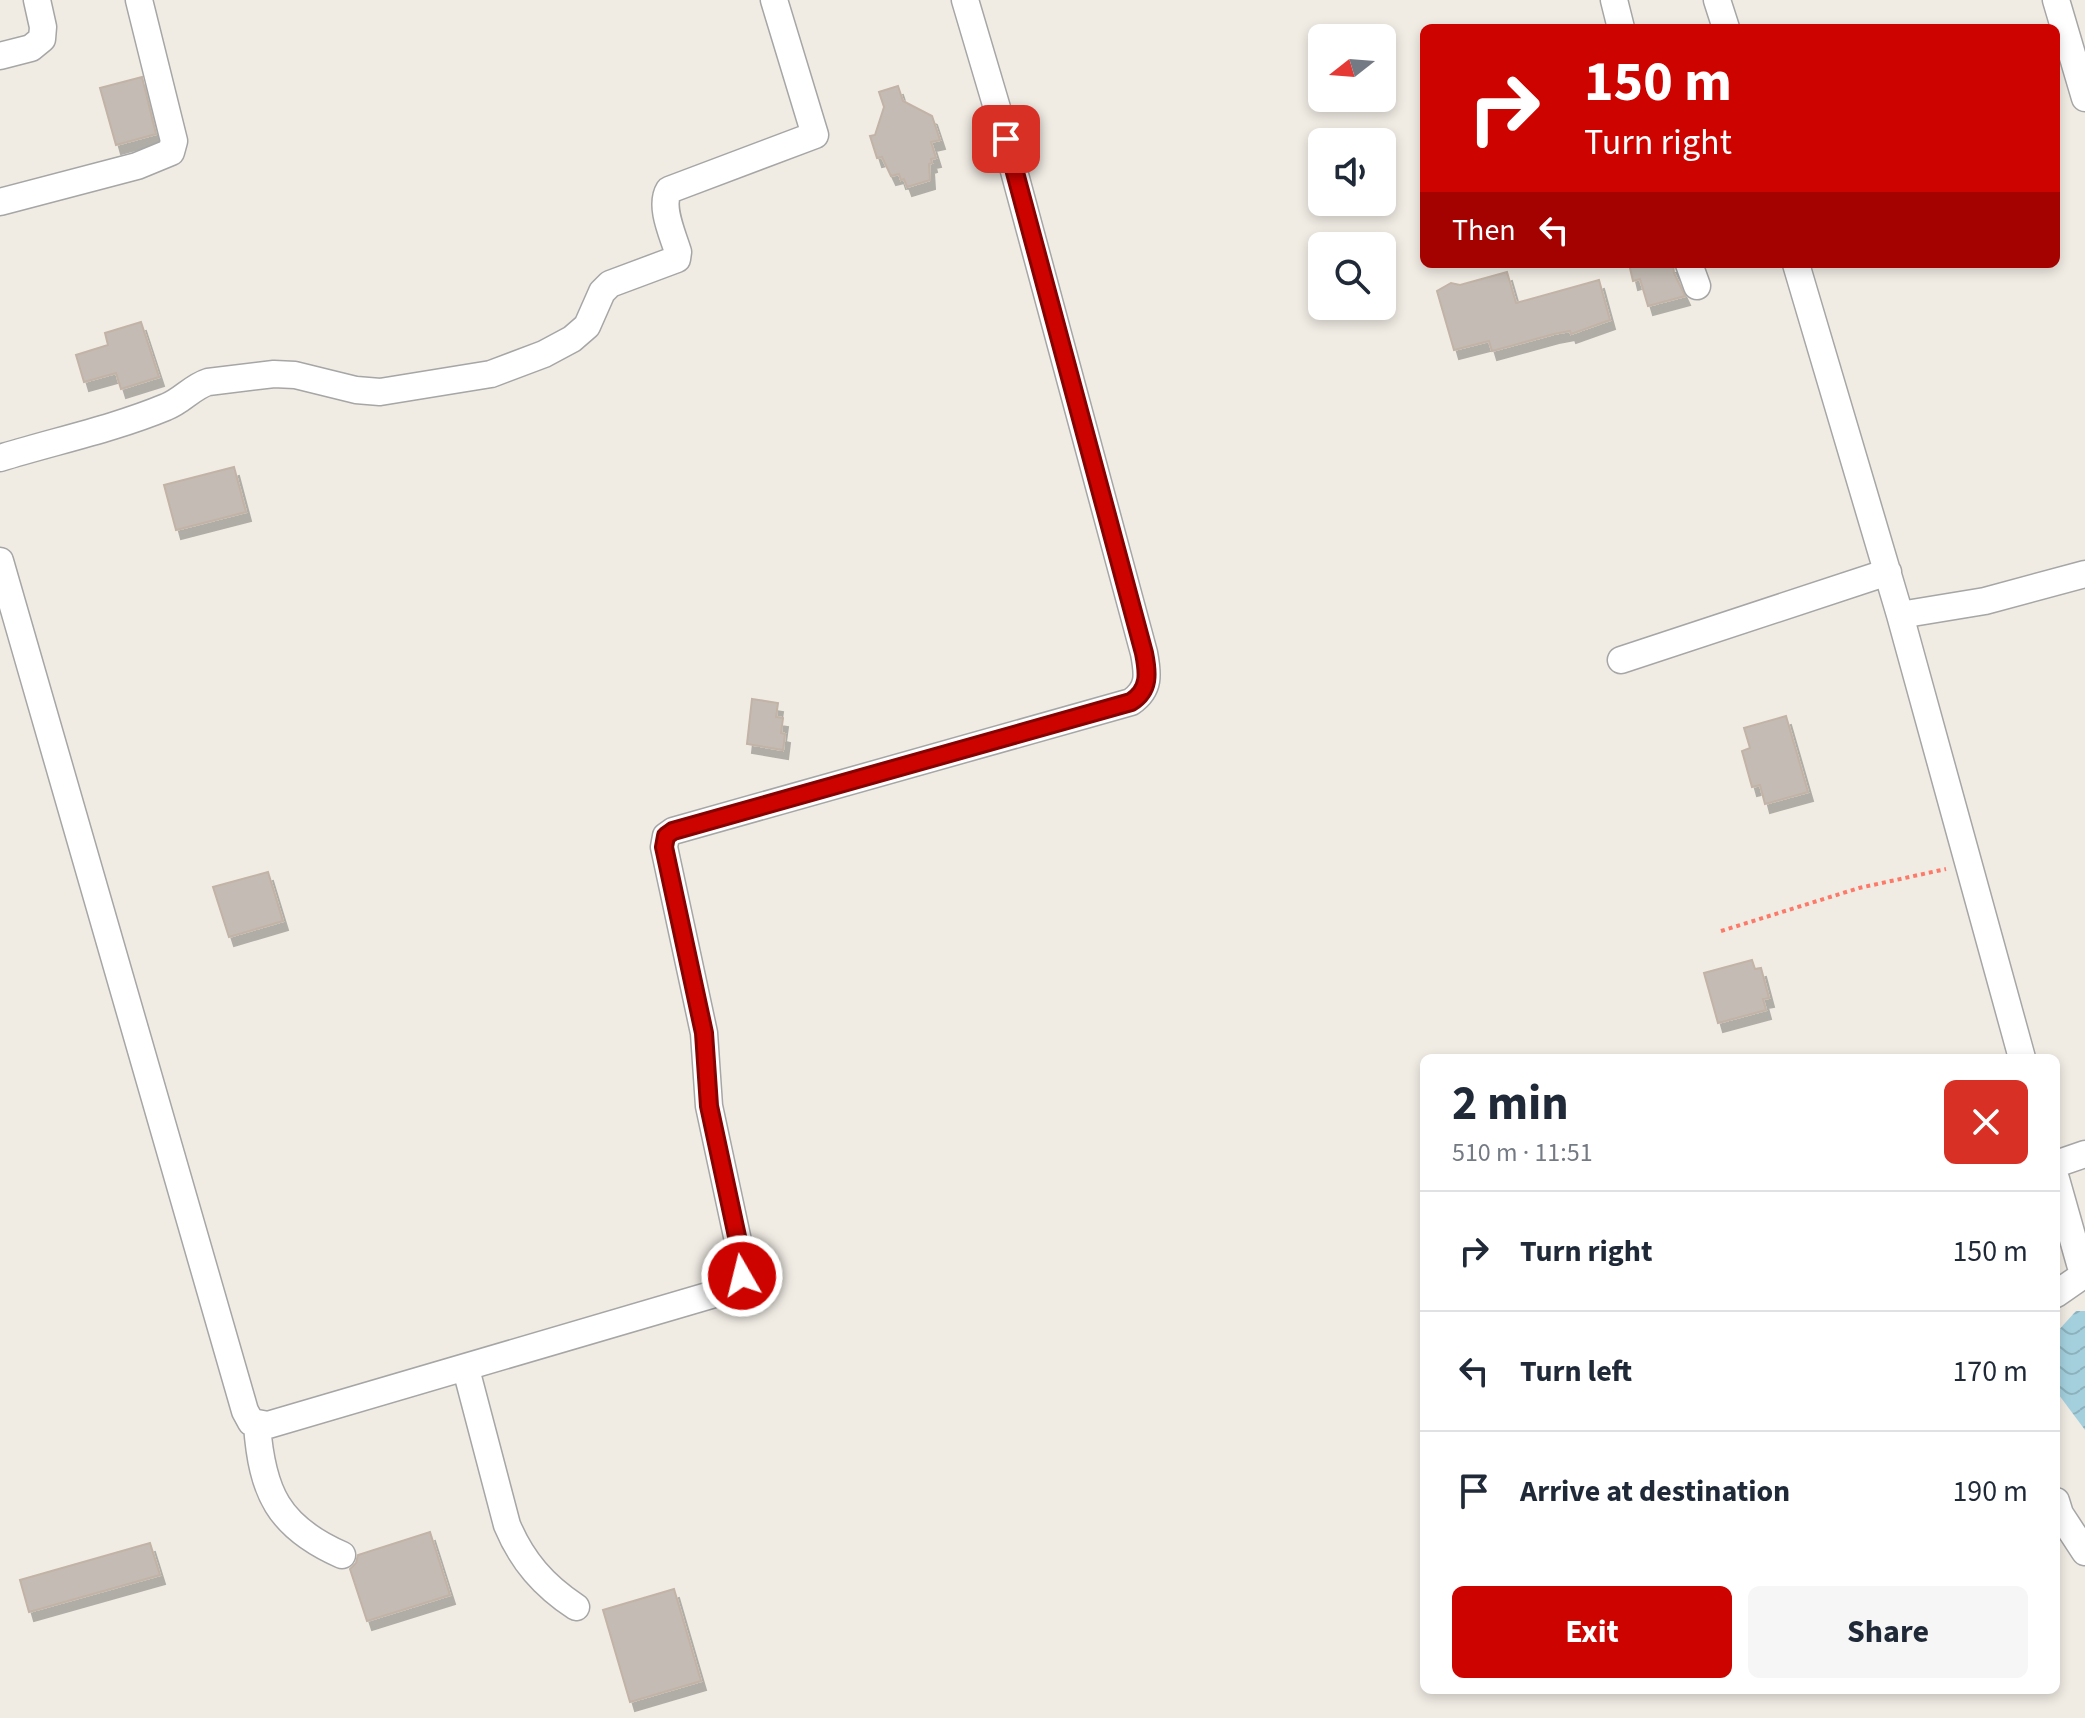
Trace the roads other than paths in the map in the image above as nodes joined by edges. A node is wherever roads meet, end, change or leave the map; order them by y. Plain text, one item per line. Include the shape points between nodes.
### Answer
1 (37, 0) edge
2 (139, 0) edge
3 (774, 0) edge
4 (965, 0) edge
5 (1614, 0) edge
6 (1717, 0) edge
7 (2056, 0) edge
8 (1620, 24) edge
9 (1725, 24) edge
10 (0, 56) edge
11 (2085, 98) edge
12 (0, 202) edge
13 (1797, 268) edge
14 (0, 458) edge
15 (0, 561) edge
16 (1888, 572) junction
17 (2085, 574) edge
18 (1900, 615) junction
19 (1621, 660) dead end
20 (2021, 1054) edge
21 (2085, 1154) edge
22 (2060, 1163) edge
23 (2060, 1193) edge
24 (2085, 1274) edge
25 (2060, 1291) edge
26 (466, 1369) junction
27 (257, 1425) junction
28 (2060, 1514) edge
29 (2085, 1552) edge
30 (342, 1555) dead end
31 (576, 1607) dead end

1 - 10 street via 42,39 31,48
2 - 12 street via 174,141 171,152
3 - 14 street via 815,135 669,190 665,205 677,259 610,284 587,326 559,347 491,374 380,392 282,374 208,382 160,410
4 - 26 street via 1144,653 1145,690 1131,702 670,832 664,847 704,1033 709,1106 742,1276 719,1293
5 - 8 street
6 - 9 street
7 - 11 street
13 - 16 street
15 - 27 street via 245,1411
16 - 18 street
16 - 19 street
17 - 18 street via 1985,601
18 - 20 street
21 - 22 street
23 - 24 street
24 - 25 street
26 - 27 street
26 - 31 street via 516,1546 537,1575
27 - 30 street via 264,1473 280,1509 314,1543
28 - 29 street

